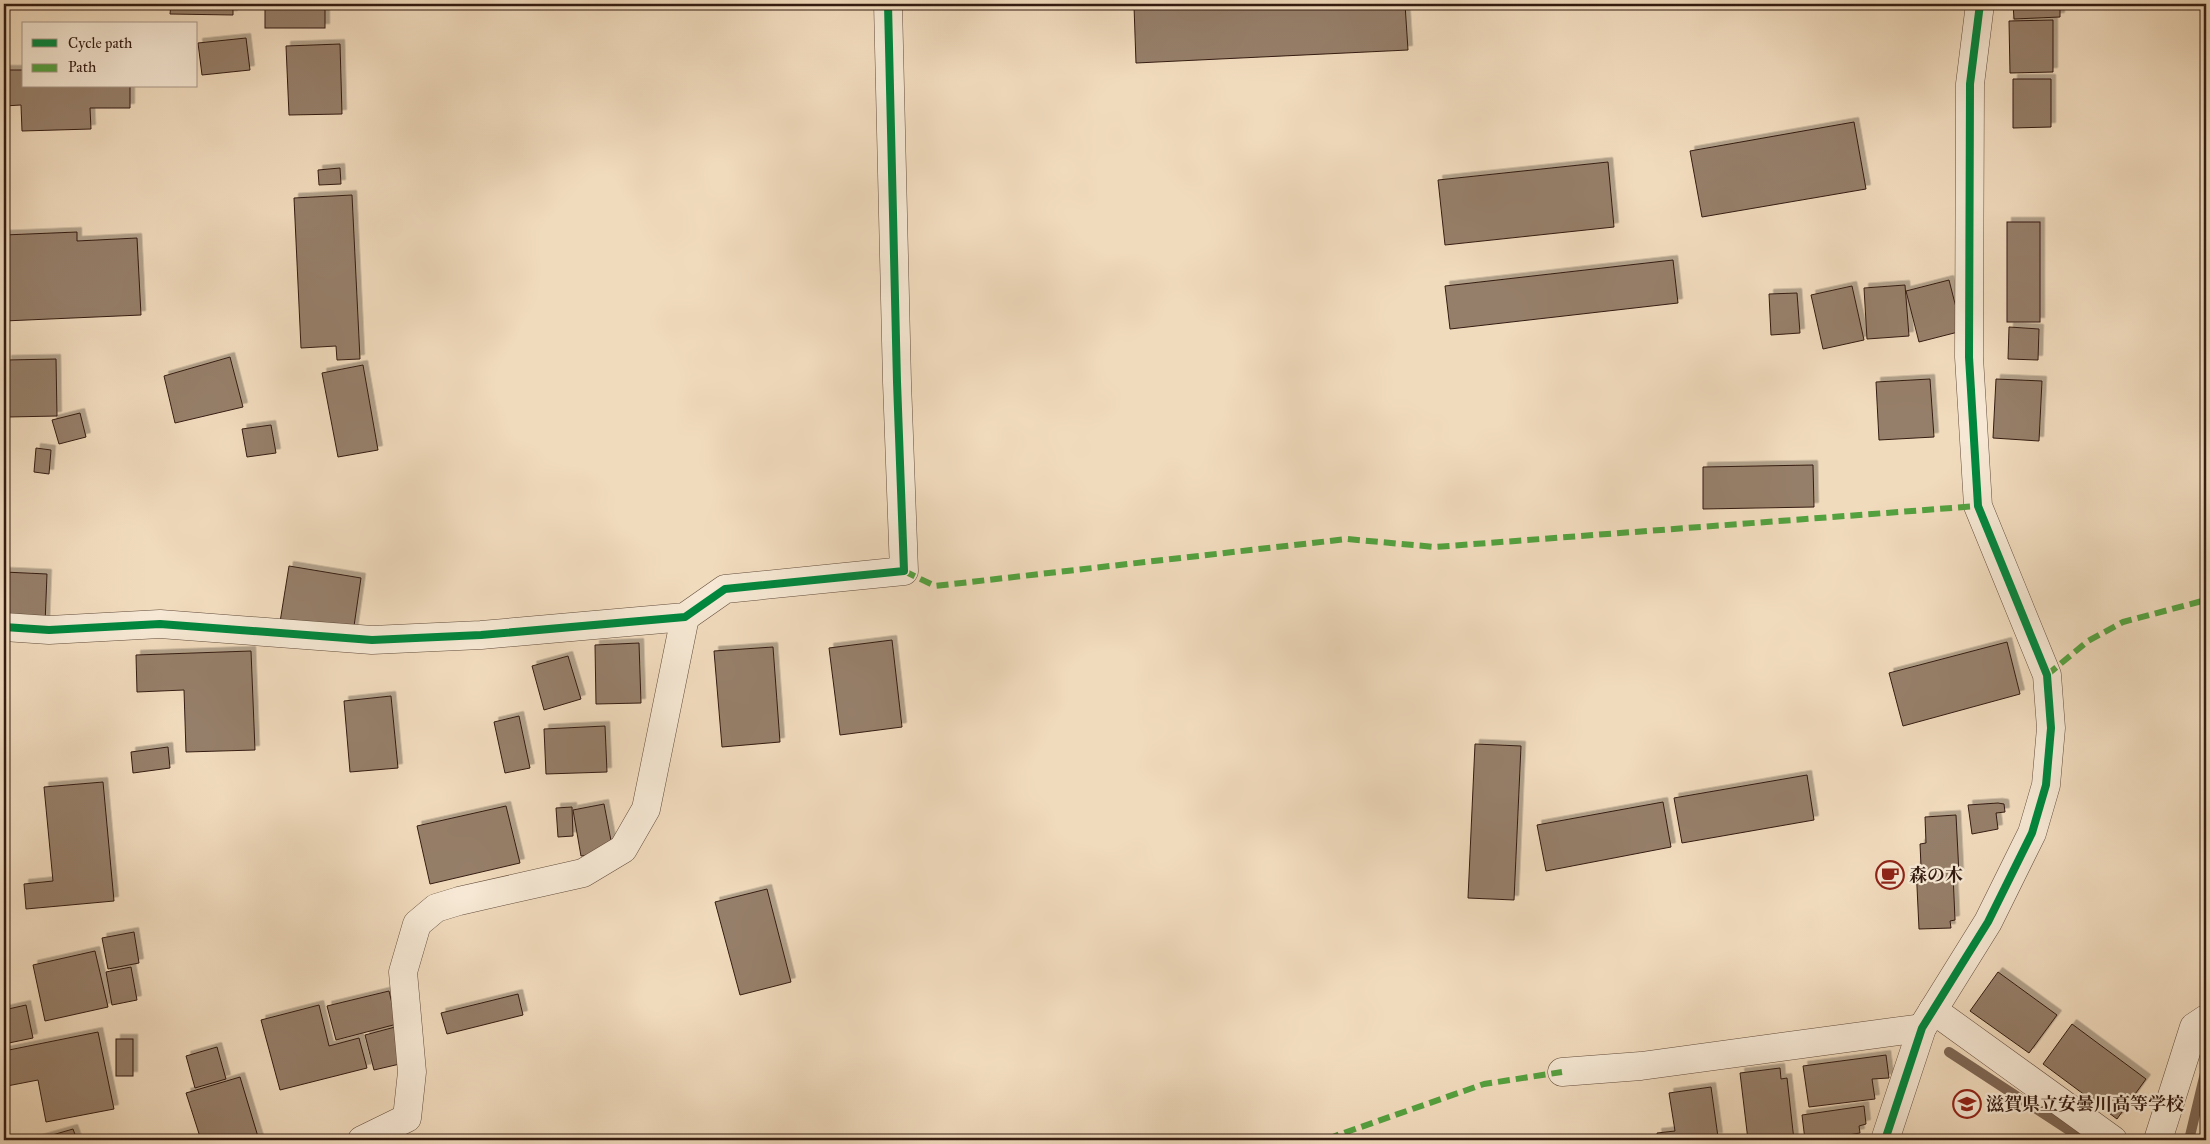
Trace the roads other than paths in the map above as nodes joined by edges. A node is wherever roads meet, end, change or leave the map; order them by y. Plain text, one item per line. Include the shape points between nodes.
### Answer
1 (888, 4) edge
2 (1980, 4) edge
3 (685, 617) junction
4 (4, 627) edge
5 (1928, 1019) junction
6 (2206, 1019) edge
7 (1562, 1072) dead end
8 (362, 1140) edge
9 (1885, 1140) edge
10 (2113, 1140) edge
11 (2158, 1140) edge

1 - 3 street via 904,571 725,589
2 - 5 street via 1970,84 1969,357 1978,506 2046,675 2051,728 2046,785 2032,833 1988,922
3 - 4 street via 481,635 372,640 160,624 49,630
3 - 8 street via 646,809 623,849 583,873 452,903 436,908 417,924 402,972 412,1072 407,1118
5 - 7 street via 1641,1066
5 - 9 street
5 - 10 street
6 - 11 street via 2194,1027

